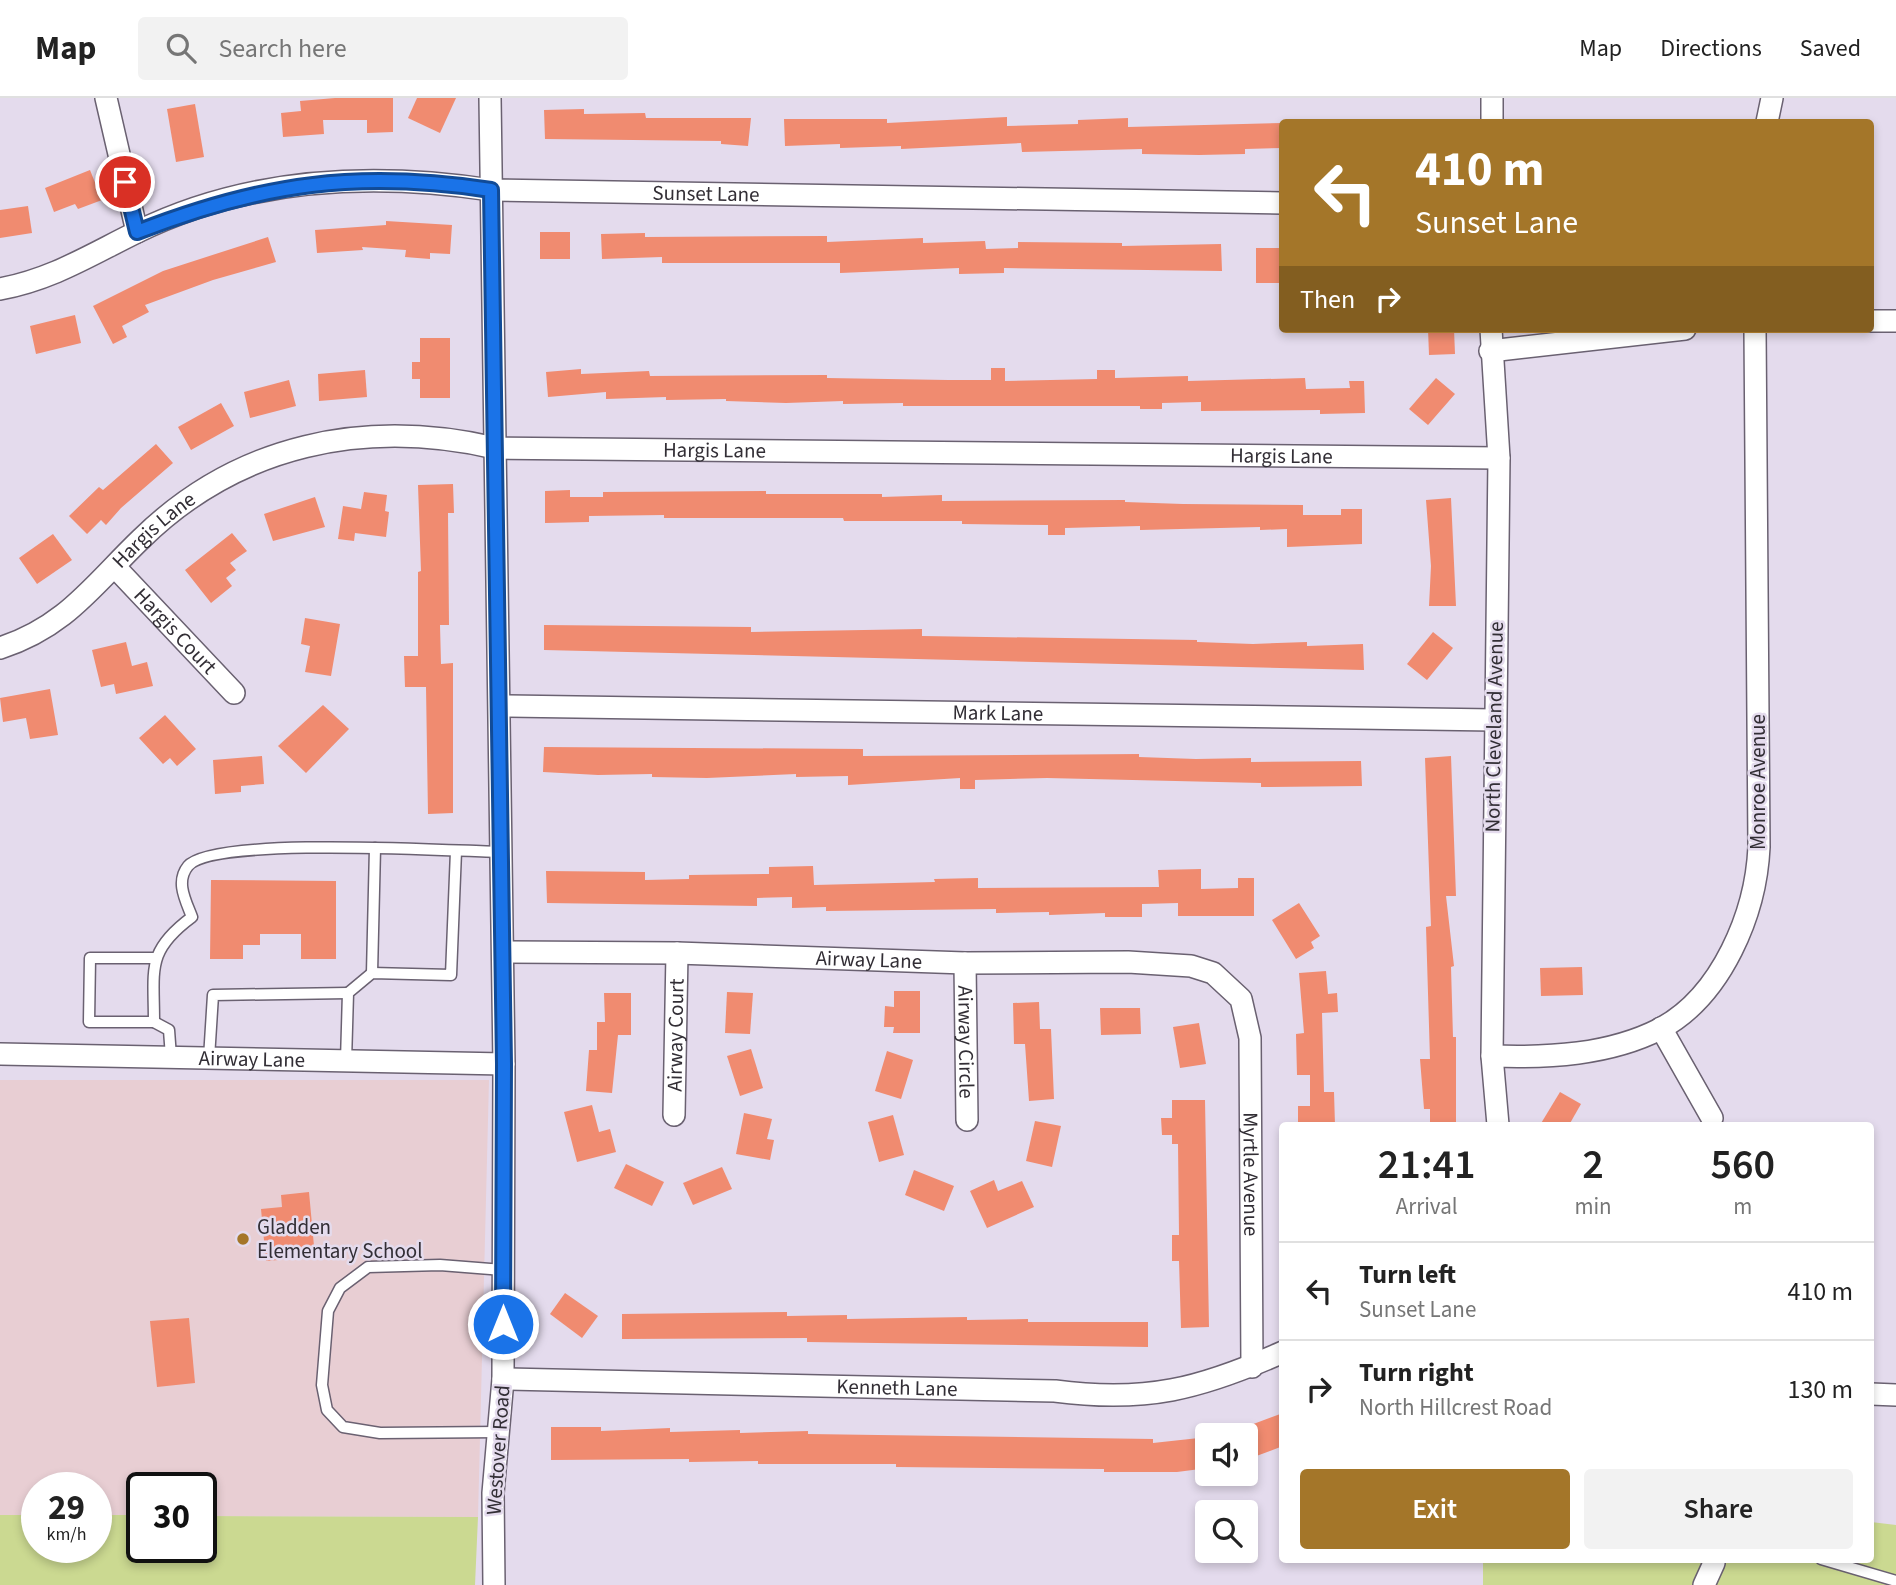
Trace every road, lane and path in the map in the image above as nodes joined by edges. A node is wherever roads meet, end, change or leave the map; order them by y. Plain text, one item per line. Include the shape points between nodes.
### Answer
1 (106, 98) edge
2 (490, 98) edge
3 (1492, 98) edge
4 (1772, 98) edge
5 (1492, 119) edge
6 (1768, 119) edge
7 (491, 190) junction
8 (1279, 203) edge
9 (137, 232) junction
10 (0, 289) edge
11 (1874, 321) edge
12 (1896, 321) edge
13 (1490, 333) edge
14 (1650, 333) edge
15 (1755, 333) edge
16 (1490, 351) junction
17 (495, 448) junction
18 (1499, 458) junction
19 (115, 567) junction
20 (0, 648) edge
21 (234, 693) dead end
22 (501, 706) junction
23 (1493, 720) junction
24 (375, 848) junction
25 (456, 851) junction
26 (502, 852) junction
27 (503, 951) junction
28 (677, 953) junction
29 (154, 958) junction
30 (965, 963) junction
31 (372, 973) junction
32 (1229, 985) joint
33 (348, 993) junction
34 (154, 1022) junction
35 (1661, 1028) junction
36 (0, 1054) edge
37 (1492, 1056) junction
38 (172, 1057) junction
39 (209, 1058) junction
40 (346, 1061) junction
41 (504, 1064) junction
42 (674, 1115) dead end
43 (1712, 1118) dead end
44 (967, 1120) dead end
45 (1498, 1122) edge
46 (503, 1270) junction
47 (1279, 1354) edge
48 (1252, 1367) junction
49 (503, 1379) junction
50 (1874, 1394) edge
51 (1896, 1395) edge
52 (500, 1432) junction
53 (1715, 1563) edge
54 (1835, 1563) edge
55 (1896, 1581) edge
56 (494, 1585) edge
57 (1703, 1585) edge

1 - 9 street
2 - 7 street, Westover Road
3 - 5 street
4 - 6 street
7 - 8 street, Sunset Lane
7 - 9 street, Sunset Lane via 390,179 298,185 198,208
7 - 17 street, Westover Road
9 - 10 street, Sunset Lane via 60,271
11 - 12 street
13 - 16 street, North Cleveland Avenue
14 - 16 street
15 - 35 street, Monroe Avenue via 1758,863 1753,897 1729,957 1709,985
16 - 18 street, North Cleveland Avenue
17 - 18 street, Hargis Lane
17 - 19 street, Hargis Lane via 423,435 385,434 347,437 274,455 183,504
17 - 22 street, Westover Road
18 - 23 street, North Cleveland Avenue
19 - 20 street, Hargis Lane via 72,609 43,629
19 - 21 street, Hargis Court
22 - 23 street, Mark Lane
22 - 26 street, Westover Road
23 - 37 street, North Cleveland Avenue
24 - 25 lane
24 - 29 lane via 235,850 207,855 188,865 182,879 192,917 171,933
24 - 31 lane
25 - 26 lane
25 - 31 lane via 451,975
26 - 27 street, Westover Road
27 - 28 street, Airway Lane
27 - 41 street, Westover Road
28 - 30 street, Airway Lane
28 - 42 street, Airway Court
29 - 34 lane
29 - 34 lane via 90,958 89,1022
30 - 32 street, Airway Lane via 1191,966 1213,973
30 - 44 street, Airway Circle
31 - 33 lane
32 - 48 street, Myrtle Avenue via 1241,999 1250,1038
33 - 39 lane via 213,995
33 - 40 lane
34 - 38 lane via 169,1030
35 - 37 street, Monroe Avenue via 1572,1054
35 - 43 street
36 - 38 street, Airway Lane
37 - 45 street, North Cleveland Avenue
38 - 39 street, Airway Lane
39 - 40 street, Airway Lane
40 - 41 street, Airway Lane
41 - 46 street, Westover Road
46 - 49 street, Westover Road
46 - 52 lane via 368,1266 340,1288 328,1311 322,1385 327,1410 343,1427 380,1433
47 - 48 street, Kenneth Lane
48 - 49 street, Kenneth Lane via 1203,1385 1130,1396
49 - 52 street, Westover Road
50 - 51 street
52 - 56 street, Westover Road via 493,1493
53 - 57 street
54 - 55 lane

